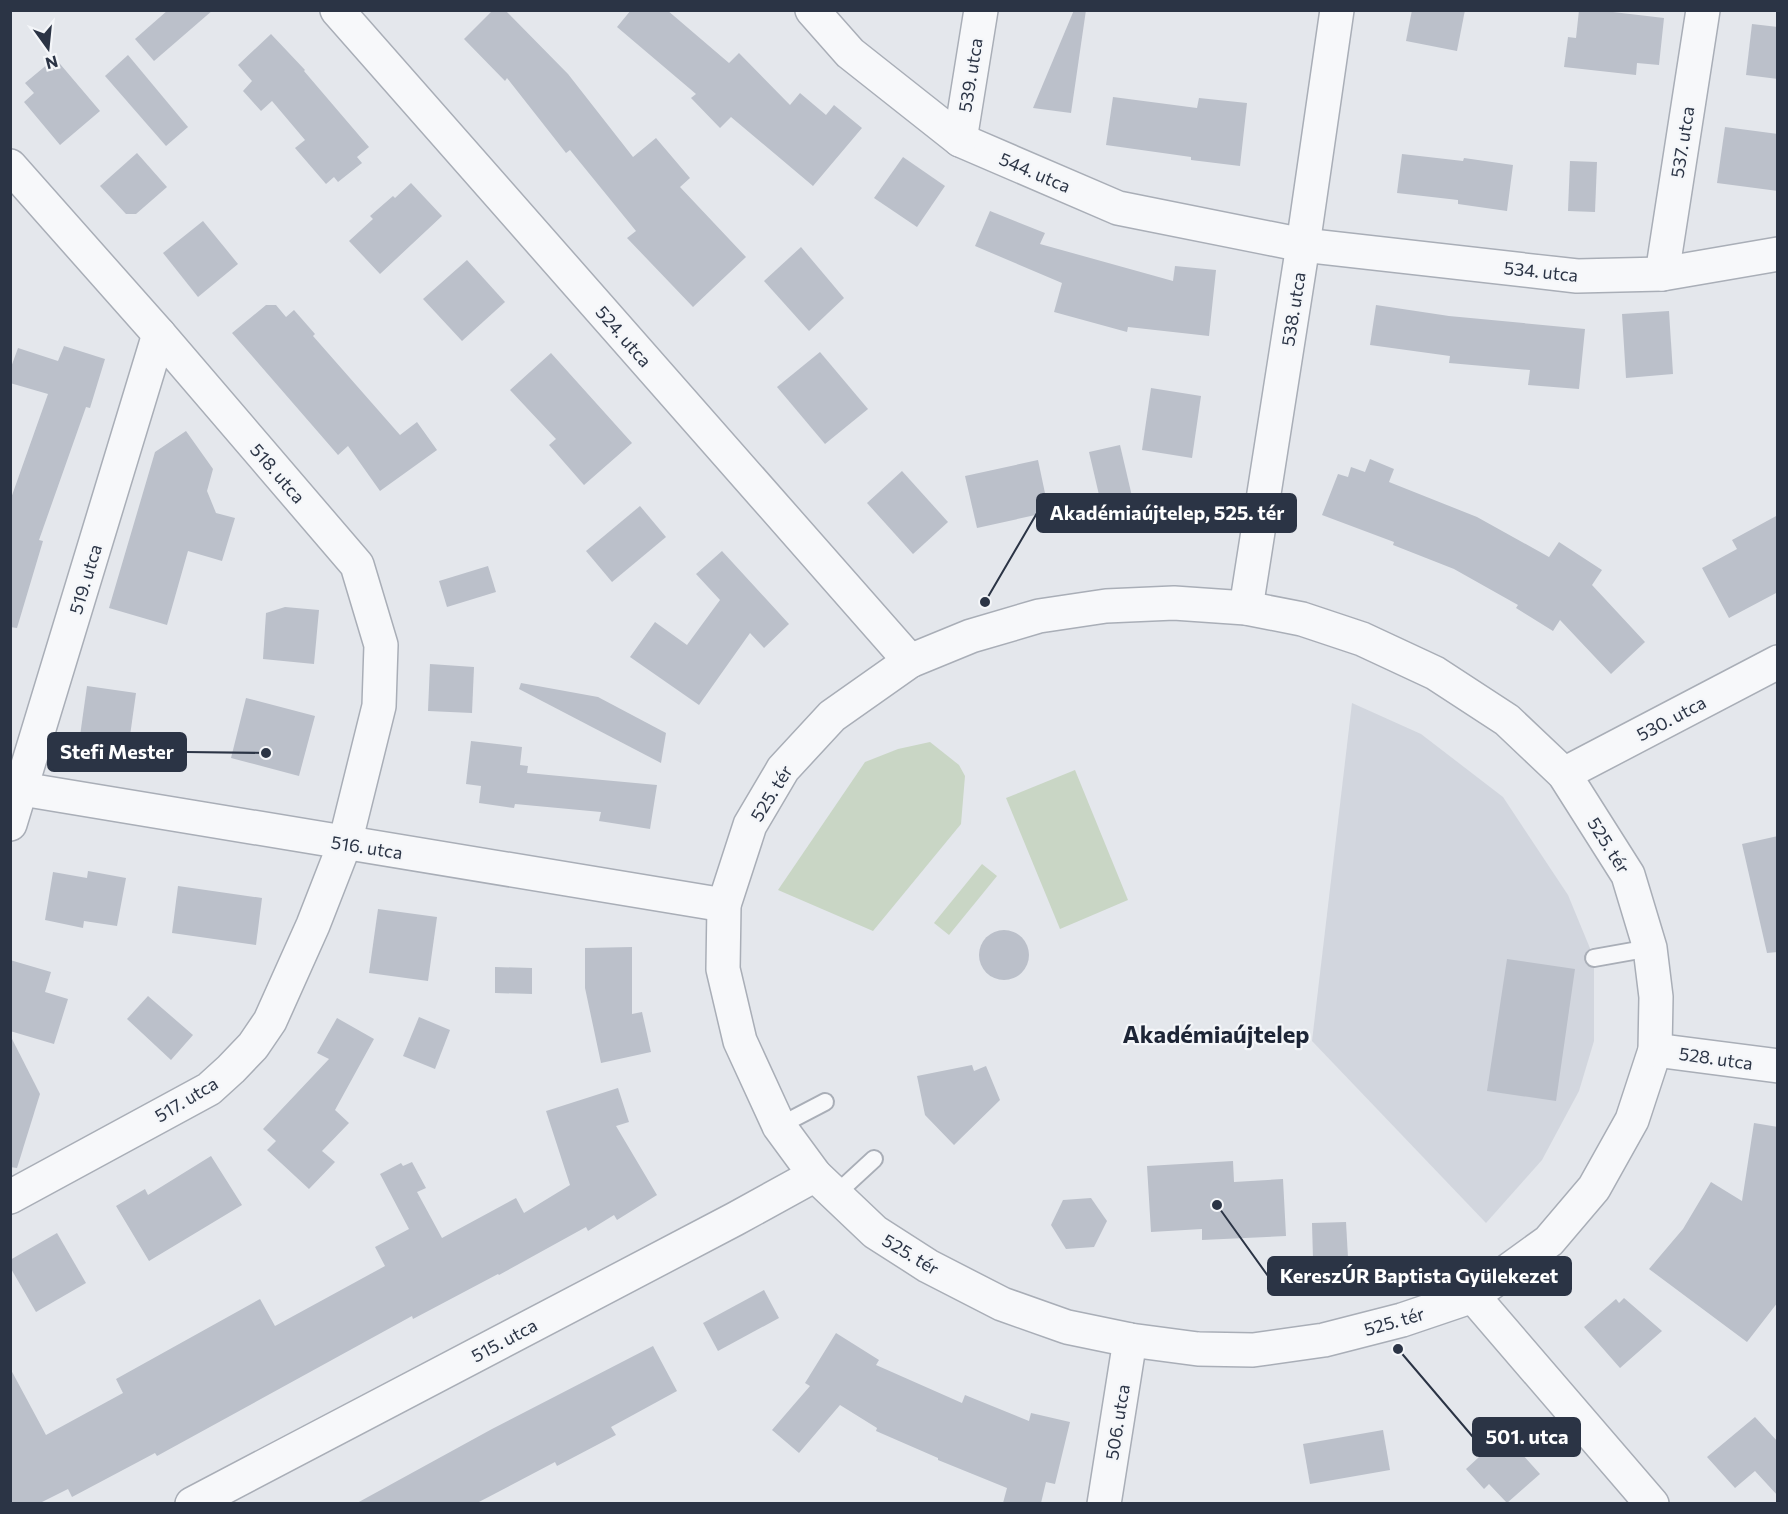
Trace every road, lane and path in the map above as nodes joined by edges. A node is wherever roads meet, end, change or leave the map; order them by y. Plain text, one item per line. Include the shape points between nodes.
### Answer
1 (812, 10) edge
2 (981, 10) edge
3 (1337, 10) edge
4 (1703, 10) edge
5 (340, 12) edge
6 (960, 140) junction
7 (10, 166) edge
8 (1303, 245) junction
9 (1778, 254) edge
10 (1662, 274) junction
11 (159, 334) junction
12 (1246, 608) junction
13 (910, 661) junction
14 (1778, 662) edge
15 (1564, 774) junction
16 (16, 787) edge
17 (10, 824) edge
18 (345, 843) junction
19 (724, 905) junction
20 (1650, 948) junction
21 (1594, 958) dead end
22 (1655, 1050) junction
23 (1778, 1066) edge
24 (825, 1102) dead end
25 (779, 1126) junction
26 (874, 1159) dead end
27 (825, 1185) junction
28 (10, 1197) edge
29 (1473, 1296) junction
30 (1130, 1340) junction
31 (192, 1503) edge
32 (1104, 1503) edge
33 (1653, 1503) edge

1 - 6 street, 544. utca via 850,53
2 - 6 street, 539. utca
3 - 8 street, 538. utca
4 - 10 street, 537. utca
5 - 13 street, 524. utca
6 - 8 street, 544. utca via 1118,208
7 - 11 street, 518. utca
8 - 10 street, 534. utca via 1577,276
8 - 12 street, 538. utca
9 - 10 street, 534. utca
11 - 16 street, 519. utca
11 - 18 street, 518. utca via 357,565 381,645 379,706
12 - 13 street, 525. tér via 1174,603 1106,606 1050,614 971,636
12 - 15 street, 525. tér via 1302,619 1362,639 1435,673 1507,720
13 - 19 street, 525. tér via 832,716 783,770 750,825
14 - 15 street, 530. utca
15 - 20 street, 525. tér via 1628,875
16 - 17 street, 519. utca
16 - 18 street, 516. utca
18 - 19 street, 516. utca
18 - 28 street, 517. utca via 270,1021 254,1046 209,1089
19 - 25 street, 525. tér via 723,969 740,1041
20 - 21 lane
20 - 22 street, 525. tér via 1656,997
22 - 23 street, 528. utca
22 - 29 street, 525. tér via 1632,1120 1594,1188 1550,1241
24 - 25 lane
25 - 27 street, 525. tér
26 - 27 lane
27 - 30 street, 525. tér via 875,1232 928,1266 1002,1304 1067,1327
27 - 31 street, 515. utca via 724,1225
29 - 30 street, 525. tér via 1324,1340 1253,1350 1198,1349
29 - 33 street
30 - 32 street, 506. utca

